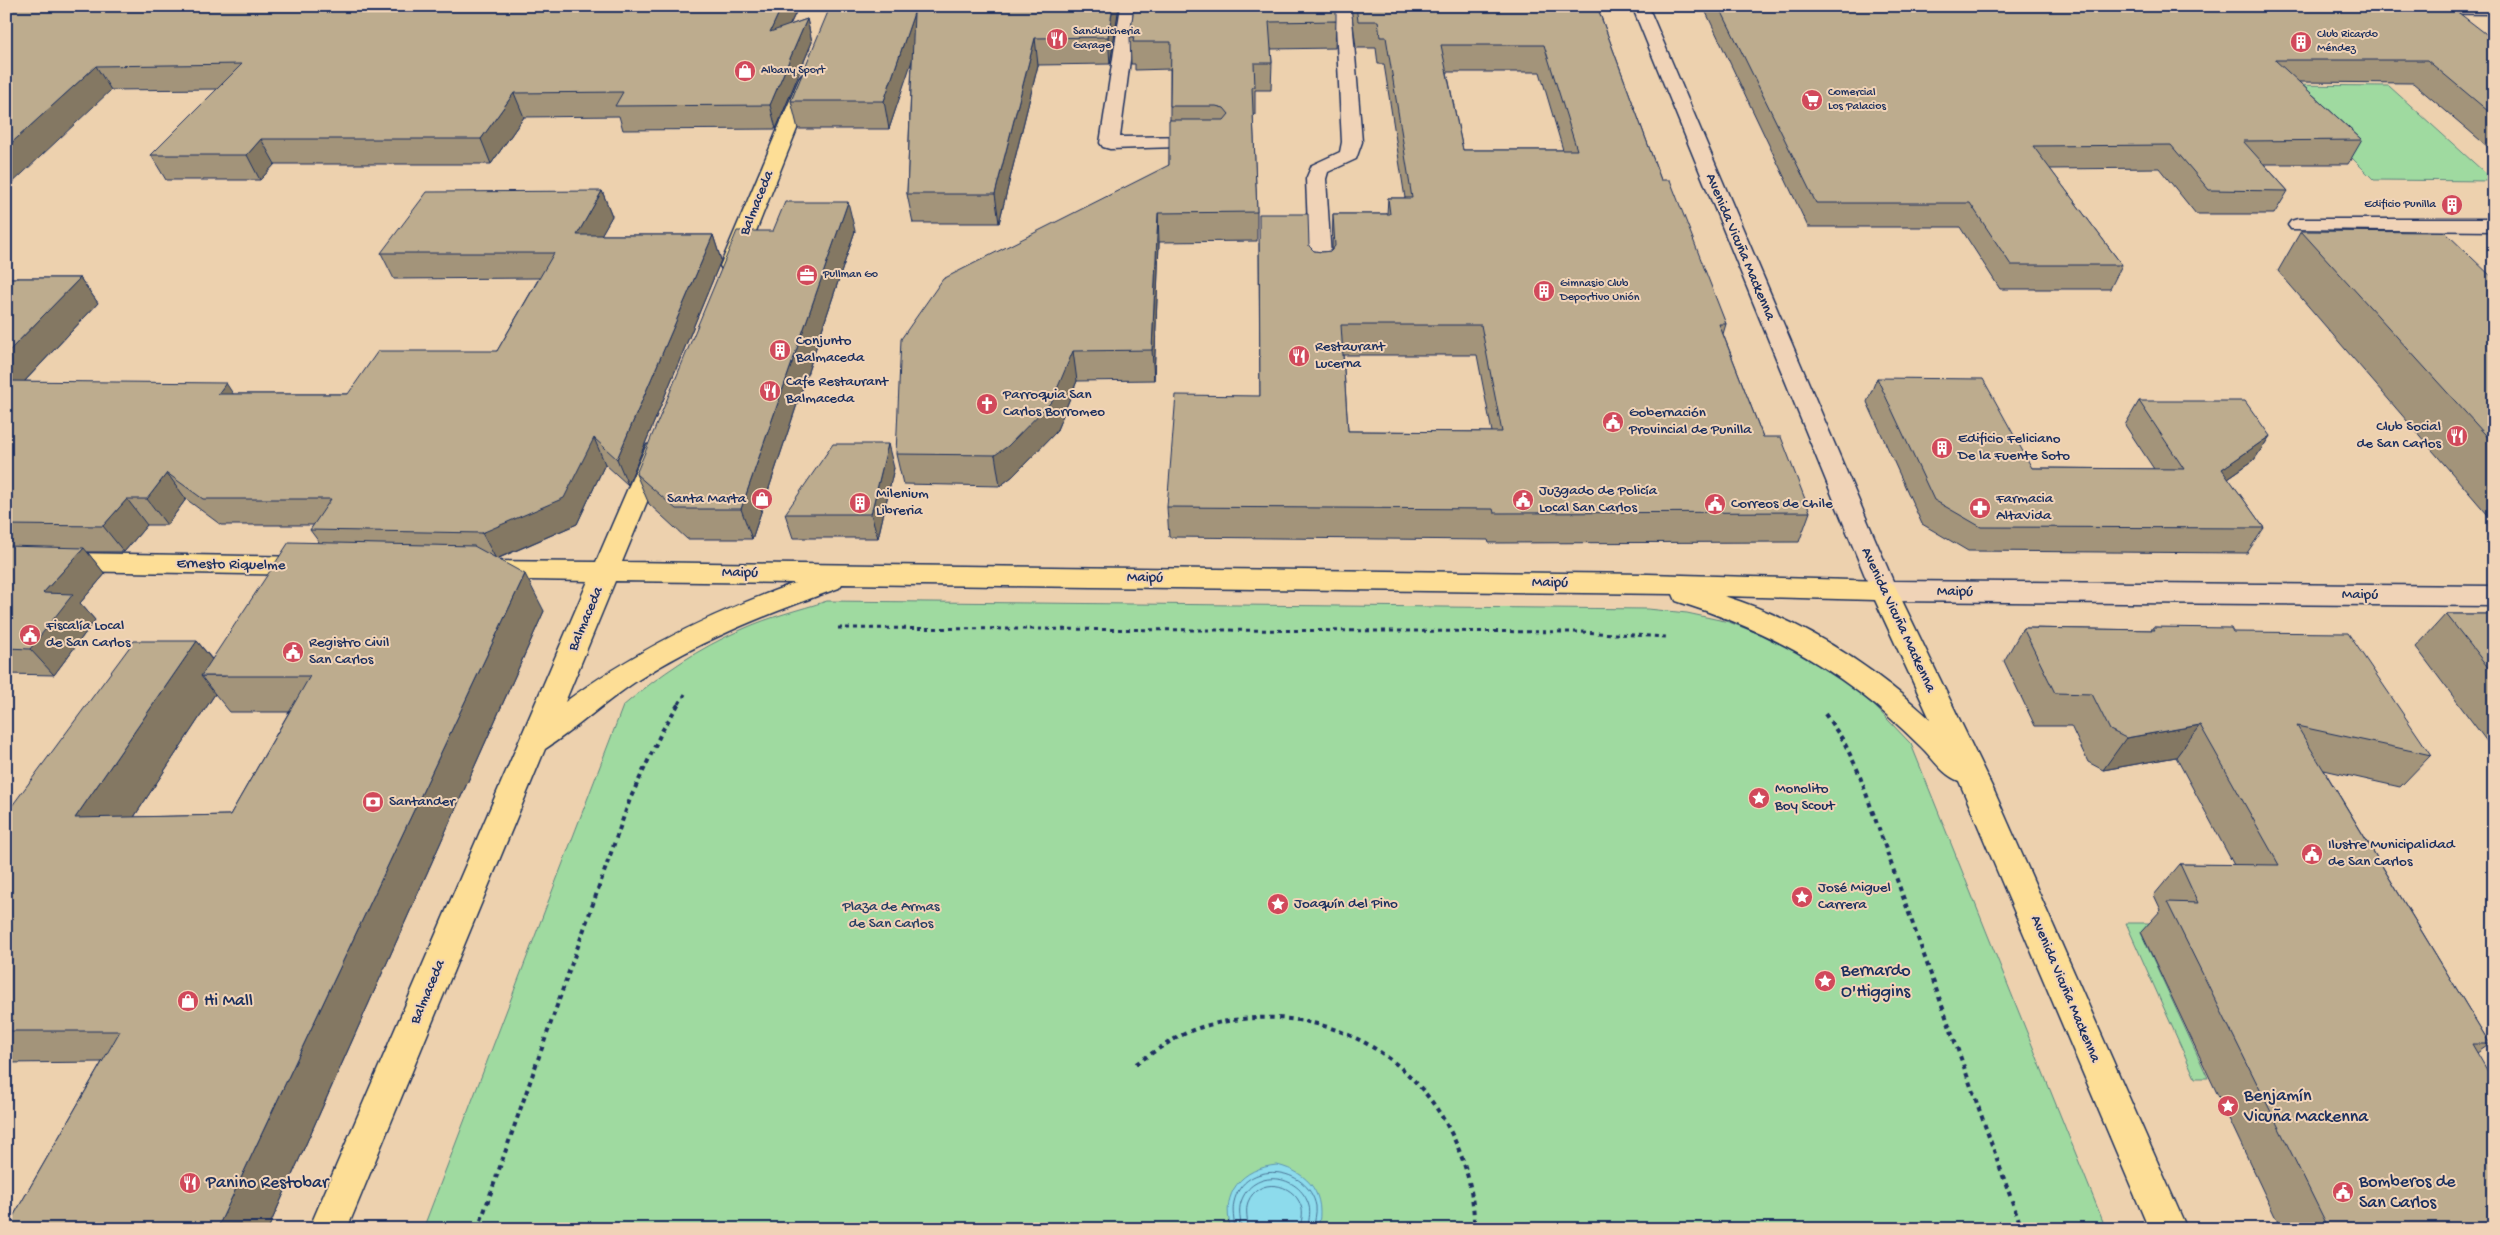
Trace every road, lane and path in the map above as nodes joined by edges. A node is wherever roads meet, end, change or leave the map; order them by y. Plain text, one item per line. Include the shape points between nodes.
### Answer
1 (1129, 6) edge
2 (1343, 6) edge
3 (1640, 6) edge
4 (2389, 8) edge
5 (2494, 9) edge
6 (815, 61) edge
7 (1218, 142) edge
8 (2298, 225) dead end
9 (2494, 225) edge
10 (1321, 274) edge
11 (722, 288) edge
12 (663, 434) edge
13 (6, 560) edge
14 (330, 567) edge
15 (456, 569) edge
16 (606, 572) junction
17 (848, 575) junction
18 (1648, 584) junction
19 (1884, 591) junction
20 (2494, 596) edge
21 (836, 629) dead end
22 (1675, 638) dead end
23 (687, 691) dead end
24 (1821, 711) dead end
25 (535, 741) junction
26 (1980, 793) junction
27 (1136, 1064) dead end
28 (328, 1229) edge
29 (478, 1229) edge
30 (1474, 1229) edge
31 (2022, 1229) edge
32 (2168, 1229) edge

1 - 7 main road via 1110,143
2 - 10 main road via 1352,142 1349,155 1319,169 1316,179
3 - 19 main road, Avenida Vicuña Mackenna
4 - 5 main road
6 - 11 main road, Balmaceda
8 - 9 main road
12 - 16 main road, Balmaceda
13 - 14 main road, Ernesto Riquelme
15 - 16 main road
16 - 17 main road, Maipú
16 - 25 main road, Balmaceda
17 - 18 main road, Maipú
17 - 25 main road via 748,611 643,663 588,699
18 - 19 main road, Maipú
18 - 26 main road via 1741,612 1830,658 1910,718
19 - 20 main road, Maipú
19 - 26 main road, Avenida Vicuña Mackenna
21 - 22 path via 1572,632 1639,633
23 - 29 path via 662,731 630,799
24 - 31 path via 1843,740 1858,771
25 - 28 main road, Balmaceda
26 - 32 main road, Avenida Vicuña Mackenna
27 - 30 path via 1189,1031 1257,1016 1326,1024 1364,1040 1410,1076 1433,1101 1449,1127 1463,1158

